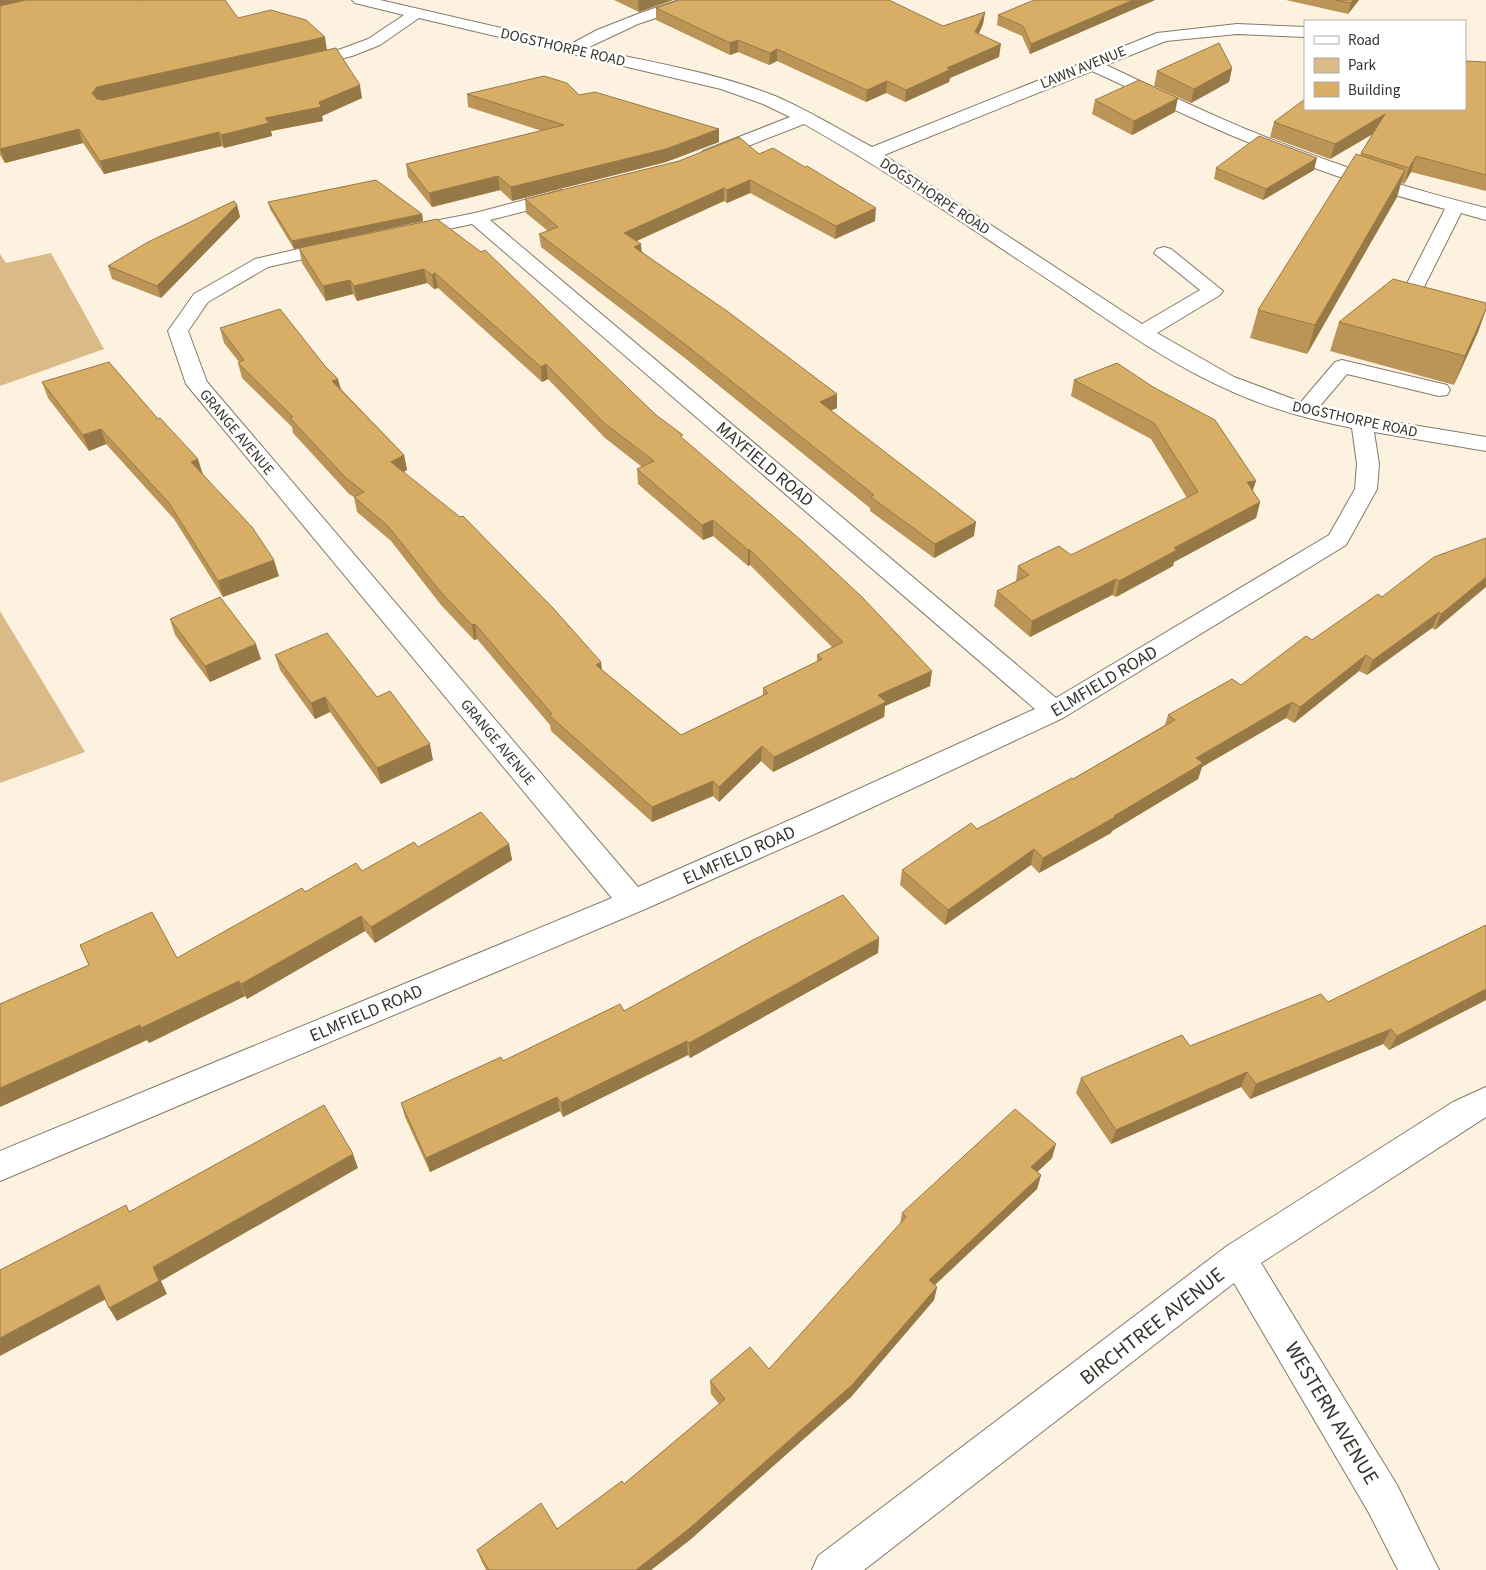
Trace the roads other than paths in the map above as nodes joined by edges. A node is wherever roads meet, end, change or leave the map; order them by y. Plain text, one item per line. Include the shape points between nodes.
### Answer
1 (360, 0) edge
2 (695, 0) edge
3 (417, 13) junction
4 (1304, 32) edge
5 (574, 49) junction
6 (1090, 64) junction
7 (288, 66) edge
8 (805, 117) junction
9 (871, 154) junction
10 (691, 161) edge
11 (579, 192) edge
12 (1456, 207) junction
13 (1486, 214) edge
14 (476, 218) junction
15 (382, 237) edge
16 (354, 242) edge
17 (1164, 252) dead end
18 (1408, 302) edge
19 (1142, 333) junction
20 (1440, 390) edge
21 (1305, 411) junction
22 (1362, 424) junction
23 (1486, 444) edge
24 (1054, 711) junction
25 (633, 902) junction
26 (1486, 1100) edge
27 (0, 1166) edge
28 (1239, 1258) junction
29 (832, 1570) edge
30 (1419, 1570) edge

1 - 3 street, DOGSTHORPE ROAD
2 - 5 street via 629,22
3 - 5 street, DOGSTHORPE ROAD
3 - 7 street via 374,42 346,53
4 - 6 street, LAWN AVENUE via 1237,29 1163,36
5 - 8 street, DOGSTHORPE ROAD via 726,85
6 - 9 street, LAWN AVENUE
6 - 12 street via 1262,142 1343,172
8 - 9 street, DOGSTHORPE ROAD
8 - 10 street
9 - 19 street, DOGSTHORPE ROAD
11 - 14 street
12 - 13 street
12 - 18 street
14 - 15 street
14 - 24 street, MAYFIELD ROAD
16 - 25 street, GRANGE AVENUE via 262,263 201,298 178,331 197,384
17 - 19 street via 1213,291
19 - 21 street, DOGSTHORPE ROAD via 1184,359 1246,389
20 - 21 street via 1342,366
21 - 22 street, DOGSTHORPE ROAD
22 - 23 street, DOGSTHORPE ROAD
22 - 24 street, ELMFIELD ROAD via 1368,464 1366,489 1338,540
24 - 25 street, ELMFIELD ROAD
25 - 27 street, ELMFIELD ROAD
26 - 28 street, BIRCHTREE AVENUE
28 - 29 street, BIRCHTREE AVENUE
28 - 30 street, WESTERN AVENUE via 1383,1498

